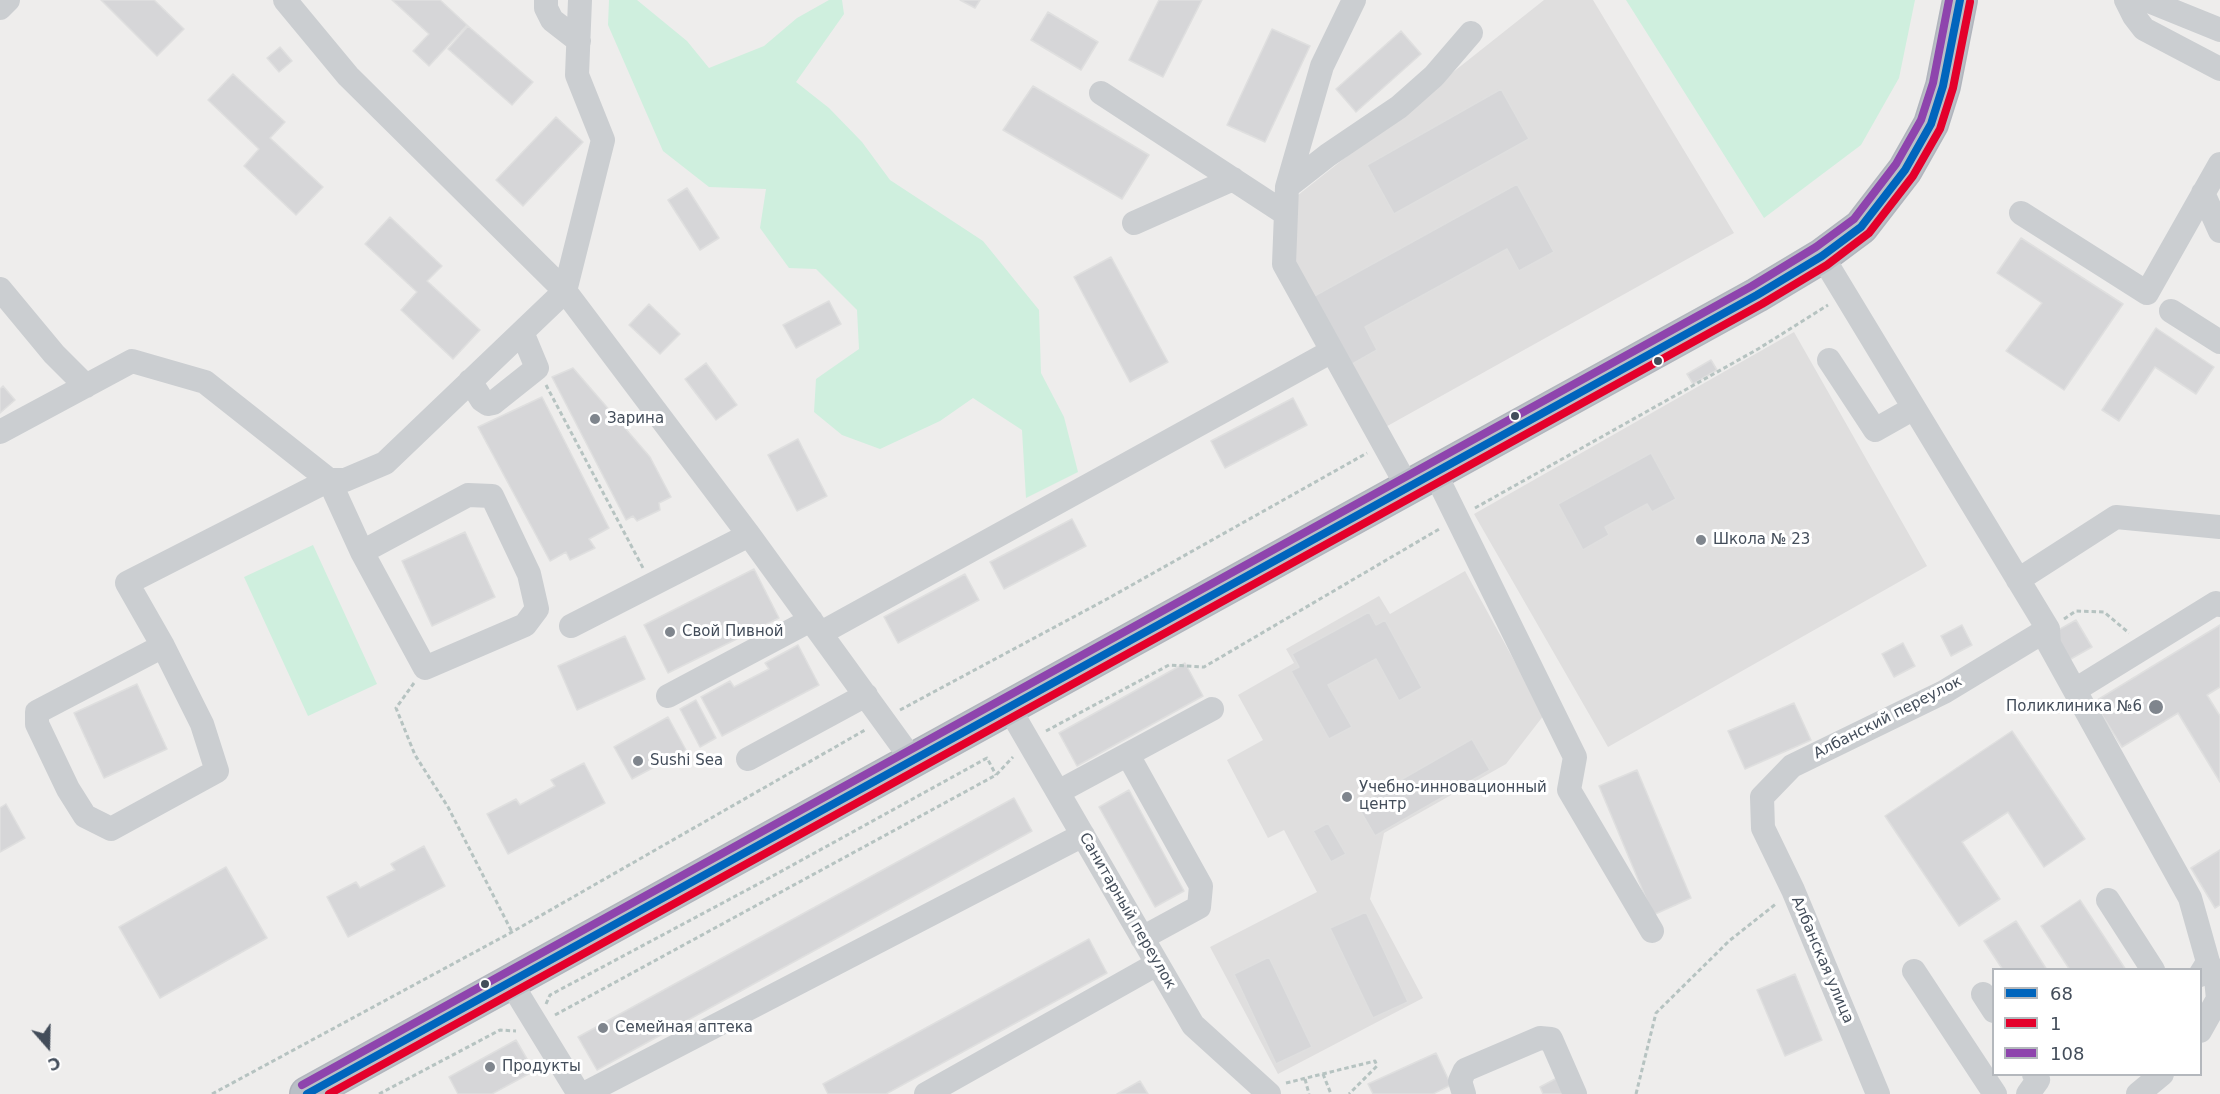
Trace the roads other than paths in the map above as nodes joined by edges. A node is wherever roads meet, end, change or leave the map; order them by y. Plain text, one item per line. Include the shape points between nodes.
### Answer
1 (8, 0) edge
2 (285, 0) edge
3 (546, 0) edge
4 (580, 0) edge
5 (1354, 0) edge
6 (1960, 0) edge
7 (2126, 0) edge
8 (2146, 0) edge
9 (0, 8) edge
10 (2220, 30) edge
11 (1471, 33) dead end
12 (579, 41) junction
13 (2220, 69) edge
14 (1101, 93) dead end
15 (2220, 164) edge
16 (1233, 179) junction
17 (1287, 187) junction
18 (2204, 193) junction
19 (1286, 213) junction
20 (2021, 213) dead end
21 (1134, 223) dead end
22 (2220, 231) edge
23 (1822, 256) junction
24 (0, 289) edge
25 (565, 291) junction
26 (2171, 311) dead end
27 (522, 332) junction
28 (2220, 342) edge
29 (1332, 351) junction
30 (1829, 360) dead end
31 (470, 381) junction
32 (86, 386) junction
33 (1914, 408) junction
34 (0, 432) edge
35 (1420, 479) junction
36 (329, 480) junction
37 (2220, 527) edge
38 (749, 535) junction
39 (362, 552) junction
40 (2018, 580) junction
41 (2220, 605) edge
42 (571, 626) dead end
43 (816, 627) junction
44 (2048, 629) junction
45 (163, 646) junction
46 (2075, 690) junction
47 (866, 695) junction
48 (668, 696) dead end
49 (1009, 708) junction
50 (1212, 709) dead end
51 (1128, 755) junction
52 (748, 759) dead end
53 (913, 761) junction
54 (1058, 792) junction
55 (1763, 828) joint
56 (1083, 836) junction
57 (2108, 900) dead end
58 (1652, 931) dead end
59 (1142, 938) junction
60 (2208, 955) edge
61 (1157, 964) junction
62 (2152, 968) edge
63 (1914, 970) dead end
64 (511, 983) junction
65 (2202, 1027) edge
66 (2035, 1076) edge
67 (2160, 1076) edge
68 (1266, 1092) edge
69 (307, 1094) edge
70 (579, 1094) edge
71 (584, 1094) edge
72 (926, 1094) edge
73 (1464, 1094) edge
74 (1575, 1094) edge
75 (1878, 1094) edge
76 (1995, 1094) edge
77 (2028, 1094) edge
78 (2138, 1094) edge

1 - 9 street
2 - 25 street via 348,76
3 - 12 street via 552,20
4 - 12 street
5 - 17 street via 1322,66
6 - 23 highway via 1943,86 1931,124 1905,170 1861,227
7 - 13 street via 2144,29
8 - 10 street
11 - 17 street via 1434,76 1399,107
12 - 25 street via 577,75 603,140
14 - 16 street
15 - 18 street
16 - 19 street
16 - 21 street
17 - 19 street
18 - 20 street via 2147,293
18 - 22 street
19 - 29 street via 1284,264
23 - 33 street
23 - 35 highway
24 - 32 street
25 - 27 street
25 - 38 street
26 - 28 street
27 - 31 street
27 - 31 street via 537,368 488,404
29 - 35 street
29 - 43 street
30 - 33 street via 1875,430
31 - 36 street via 385,463 345,480
32 - 34 street
32 - 36 street via 132,361 205,382
33 - 40 street
35 - 49 highway
35 - 58 street via 1457,518 1575,757 1569,790
36 - 39 street
36 - 45 street via 127,583
37 - 40 street via 2116,517
38 - 42 street
38 - 43 street
39 - 39 street via 425,668 525,625 537,609 529,574 492,496 468,495
40 - 44 street
41 - 46 street via 2216,603
43 - 47 street
43 - 48 street
44 - 46 street via 2049,644
44 - 55 street, Албанский переулок via 1944,692 1792,766 1762,797
45 - 45 street via 202,724 217,771 111,829 86,816 68,789 37,724 37,712
46 - 60 street via 2190,898
47 - 52 street
47 - 53 street
49 - 53 highway
49 - 54 street, Санитарный переулок
50 - 51 street
51 - 54 street
51 - 59 street via 1201,886 1199,907
53 - 64 highway
54 - 56 street, Санитарный переулок
55 - 75 street, Албанская улица
56 - 59 street, Санитарный переулок
56 - 71 street
57 - 62 street
59 - 61 street, Санитарный переулок
60 - 65 street via 2218,999
61 - 68 street, Санитарный переулок via 1193,1025
61 - 72 street
63 - 76 street
64 - 69 highway
64 - 70 street
66 - 77 street via 2038,1080
67 - 78 street
73 - 74 street via 1460,1081 1465,1070 1540,1038 1551,1039

